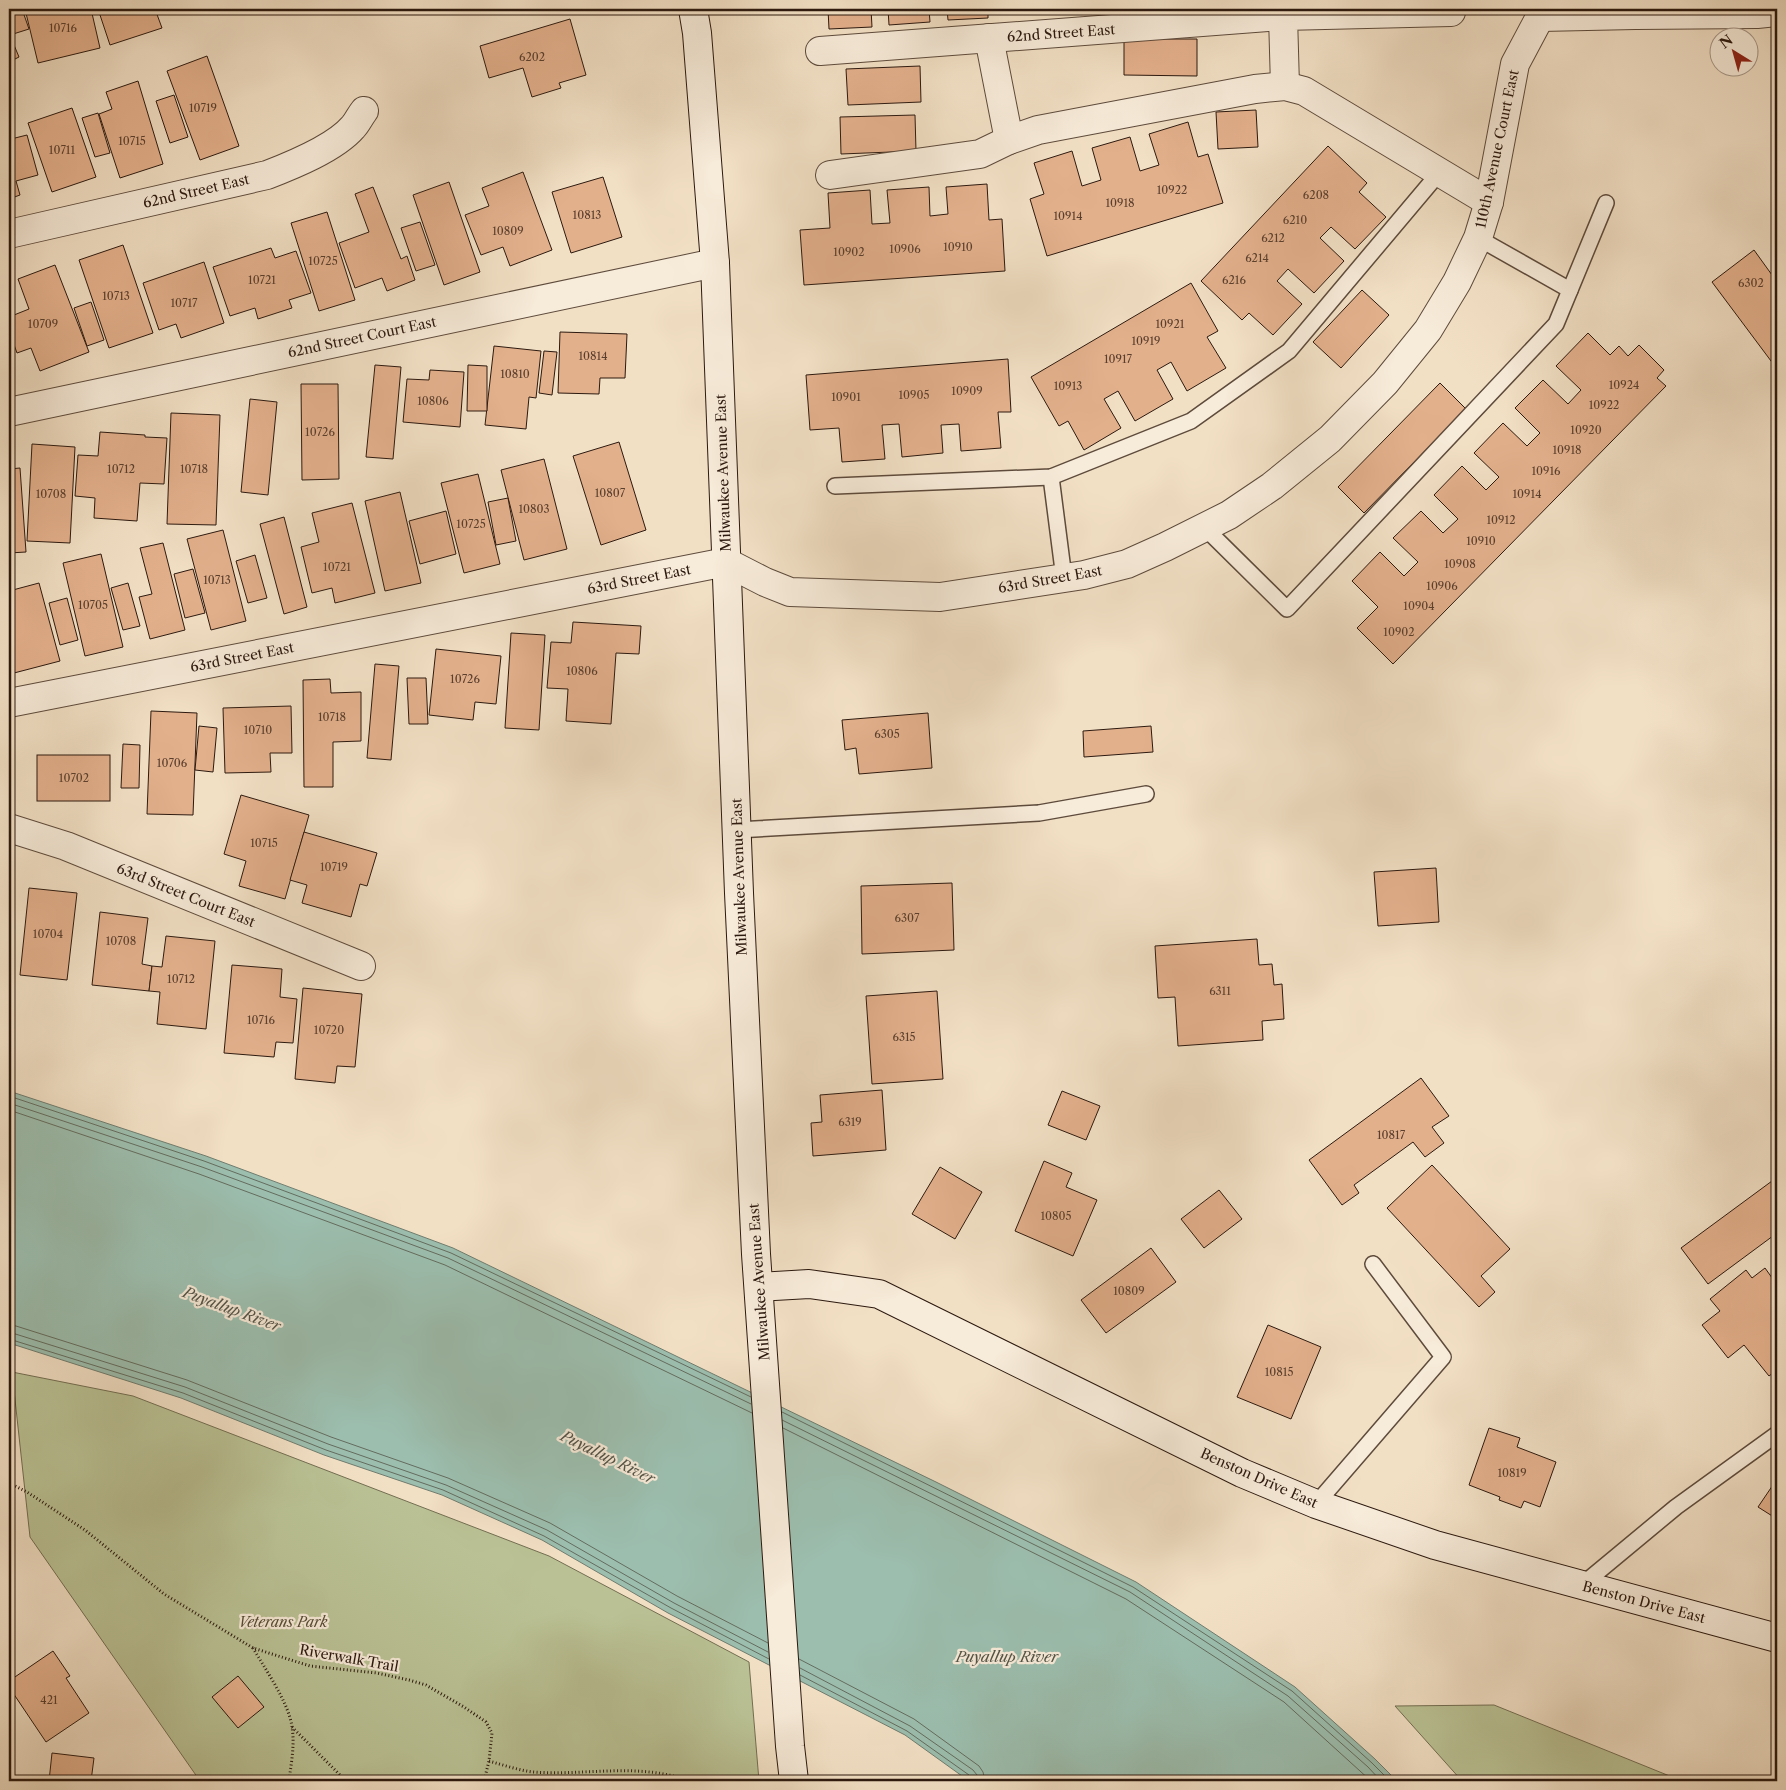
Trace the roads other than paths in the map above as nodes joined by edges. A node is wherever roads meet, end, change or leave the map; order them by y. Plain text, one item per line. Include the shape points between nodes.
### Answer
1 (693, 9) edge
2 (1451, 12) dead end
3 (1540, 12) edge
4 (1777, 12) edge
5 (1283, 16) junction
6 (989, 38) junction
7 (820, 51) dead end
8 (1285, 86) junction
9 (364, 111) dead end
10 (1009, 140) junction
11 (1439, 173) junction
12 (830, 175) dead end
13 (1489, 202) junction
14 (1606, 203) dead end
15 (9, 234) edge
16 (1478, 238) junction
17 (715, 263) junction
18 (1570, 290) junction
19 (9, 412) edge
20 (1051, 477) junction
21 (835, 486) dead end
22 (1254, 498) joint
23 (1204, 527) junction
24 (726, 562) junction
25 (1064, 578) junction
26 (9, 703) edge
27 (1146, 794) dead end
28 (9, 828) edge
29 (737, 830) junction
30 (361, 966) dead end
31 (1373, 1264) dead end
32 (759, 1286) junction
33 (1777, 1434) edge
34 (1316, 1504) junction
35 (1582, 1585) junction
36 (1777, 1638) edge
37 (794, 1781) edge

1 - 17 street, Milwaukee Avenue East
2 - 5 street, 62nd Street East
3 - 4 street via 1635,15
3 - 13 street, 110th Avenue Court East via 1515,64
5 - 6 street, 62nd Street East
5 - 8 street
6 - 7 street, 62nd Street East
6 - 10 street, 62nd Street East
8 - 10 street via 1038,130
8 - 11 street via 1304,91
9 - 15 street, 62nd Street East via 352,128 329,146 267,175
10 - 12 street via 980,154
11 - 13 street
11 - 20 lane via 1289,351 1191,421
13 - 16 street, 110th Avenue Court East
14 - 18 lane
16 - 18 lane
16 - 22 street, 110th Avenue Court East via 1457,282 1428,330 1385,383 1330,439
17 - 19 street, 62nd Street Court East
17 - 24 street, Milwaukee Avenue East
18 - 23 lane via 1556,324 1288,609
20 - 21 lane
20 - 25 lane
22 - 23 street, 63rd Street East
23 - 25 street, 63rd Street East via 1127,564
24 - 25 street, 63rd Street East via 790,592 940,597
24 - 26 street, 63rd Street East
24 - 29 street, Milwaukee Avenue East
27 - 29 lane via 1039,813
28 - 30 street, 63rd Street Court East via 66,846
29 - 32 street, Milwaukee Avenue East
31 - 34 lane via 1443,1357
32 - 34 street, Benston Drive East via 809,1284 879,1294 1242,1473
32 - 37 street, Milwaukee Avenue East
33 - 35 lane via 1676,1507
34 - 35 street, Benston Drive East via 1434,1545
35 - 36 street, Benston Drive East

